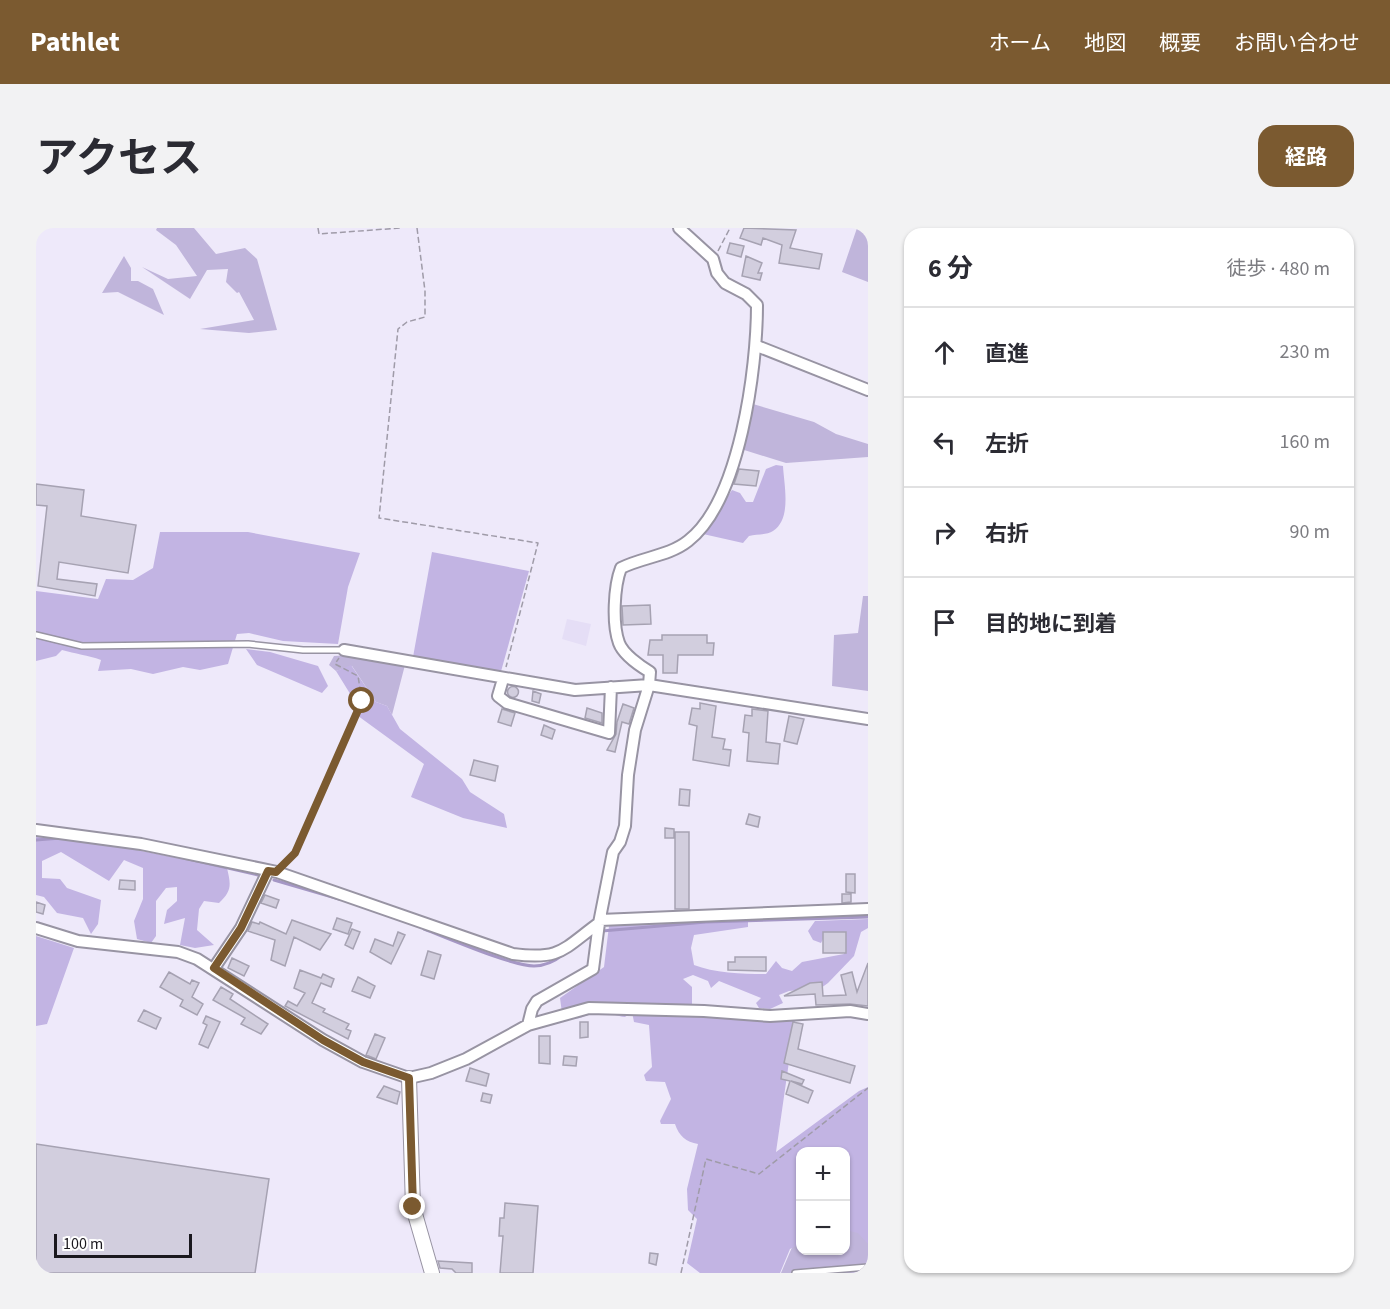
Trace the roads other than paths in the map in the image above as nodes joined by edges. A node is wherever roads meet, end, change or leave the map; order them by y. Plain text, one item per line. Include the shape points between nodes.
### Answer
1 (680, 228) edge
2 (757, 346) junction
3 (868, 390) edge
4 (36, 635) edge
5 (344, 650) joint
6 (503, 679) junction
7 (649, 685) junction
8 (611, 687) junction
9 (868, 719) edge
10 (36, 830) edge
11 (272, 872) junction
12 (868, 909) edge
13 (600, 922) junction
14 (36, 928) edge
15 (214, 968) junction
16 (868, 1014) edge
17 (528, 1025) junction
18 (409, 1078) junction
19 (868, 1267) edge
20 (432, 1273) edge
21 (795, 1273) edge

1 - 2 street via 713,259 725,283 757,305
2 - 3 street
2 - 7 street via 747,405 726,483 705,525 674,550 621,568 615,583 619,644 650,672
4 - 5 lane via 82,646 248,644
5 - 6 street
6 - 8 street via 575,690
6 - 8 street via 498,696 507,703 609,733
7 - 8 street
7 - 9 street
7 - 13 street via 633,741 625,826 613,852
10 - 11 street via 141,844
11 - 13 street via 513,954 554,956
11 - 15 street
12 - 13 street
13 - 17 street via 593,969 537,1001
14 - 15 street via 78,941 178,952
15 - 18 street via 323,1040 363,1062
16 - 17 street via 850,1011 770,1016 589,1008
17 - 18 street via 466,1059
18 - 20 street via 413,1207
19 - 21 lane

